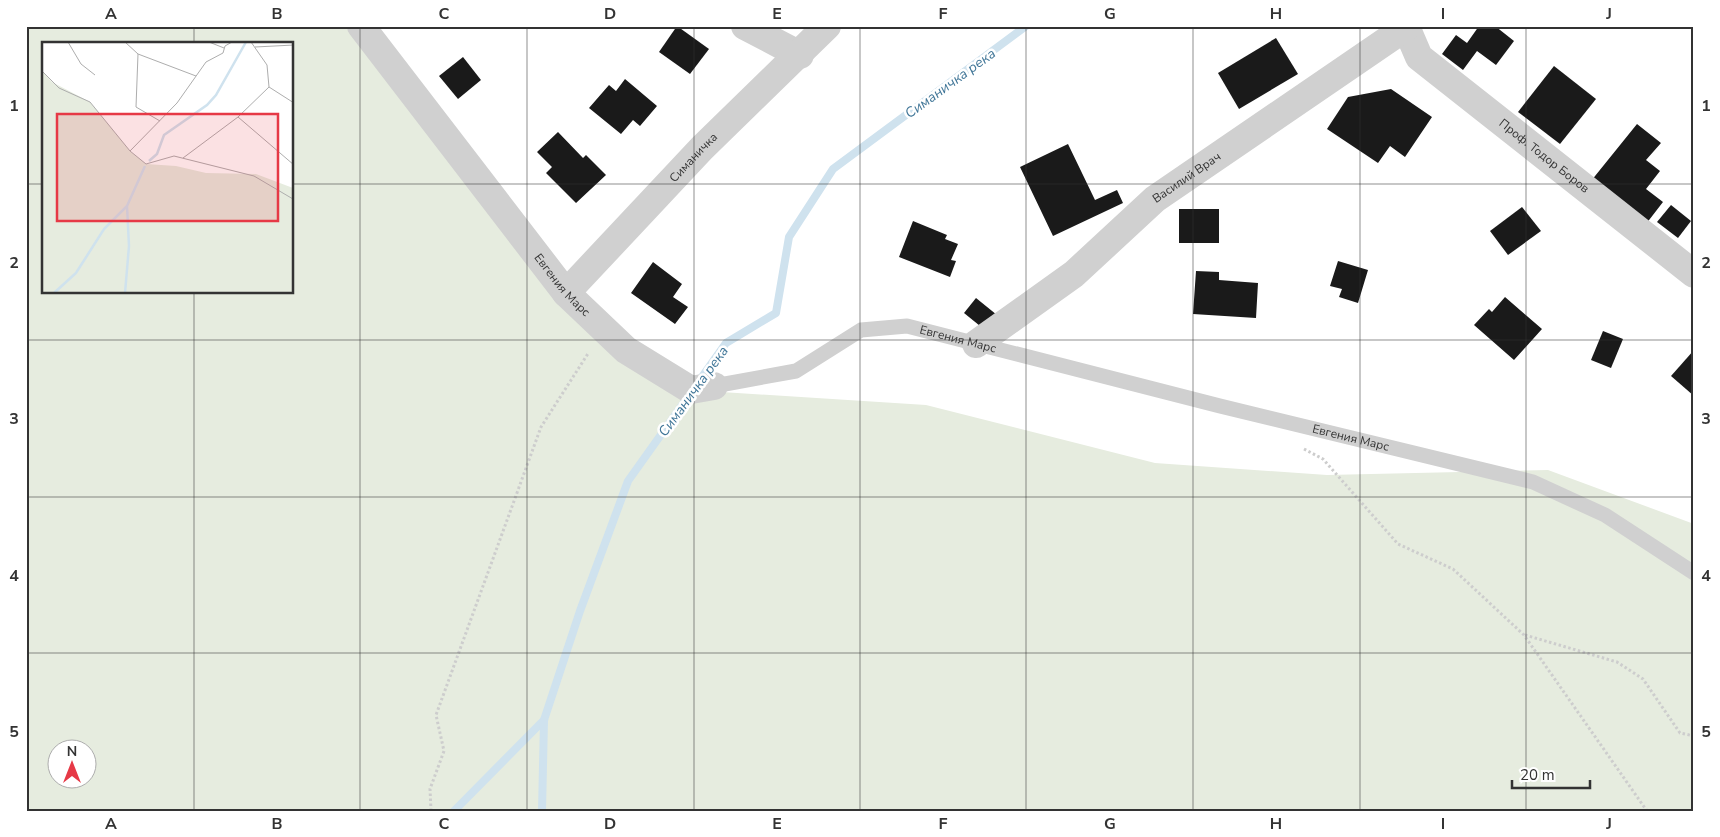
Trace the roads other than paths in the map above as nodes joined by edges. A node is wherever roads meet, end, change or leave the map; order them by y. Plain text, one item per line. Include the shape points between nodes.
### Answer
1 (361, 26) edge
2 (744, 26) edge
3 (828, 26) edge
4 (1408, 28) edge
5 (800, 55) junction
6 (1694, 274) edge
7 (566, 293) junction
8 (976, 344) junction
9 (703, 388) joint
10 (1694, 573) edge

1 - 7 street, Евгения Марс
2 - 5 street
3 - 5 street, Симаничка
4 - 6 street, Проф. Тодор Боров via 1419,57
4 - 8 street, Василий Врач via 1155,200 1074,274
5 - 7 street, Симаничка via 702,148
7 - 9 street, Евгения Марс via 626,350
8 - 9 lane, Евгения Марс via 907,326 861,330 796,371
8 - 10 lane, Евгения Марс via 1533,482 1605,515

